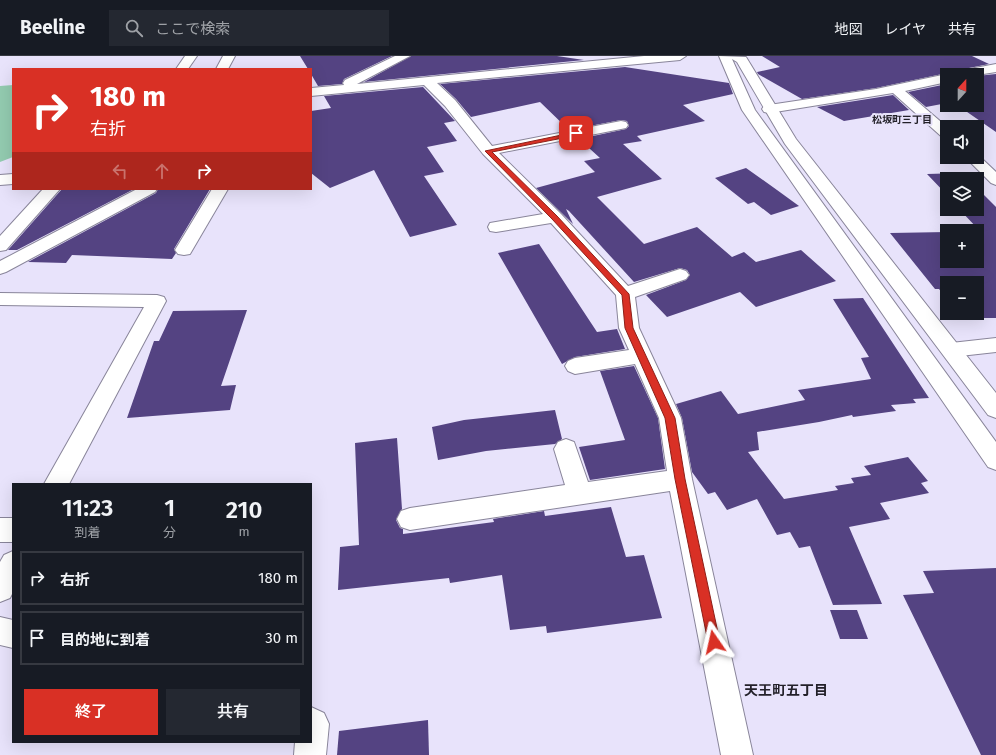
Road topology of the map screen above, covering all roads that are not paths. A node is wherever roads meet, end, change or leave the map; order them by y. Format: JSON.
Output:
{"nodes":[{"id":1,"x":190,"y":56,"type":"edge"},
{"id":2,"x":229,"y":56,"type":"edge"},
{"id":3,"x":404,"y":56,"type":"edge"},
{"id":4,"x":680,"y":56,"type":"edge"},
{"id":5,"x":725,"y":56,"type":"edge"},
{"id":6,"x":736,"y":56,"type":"edge"},
{"id":7,"x":183,"y":68,"type":"edge"},
{"id":8,"x":223,"y":68,"type":"edge"},
{"id":9,"x":996,"y":68,"type":"edge"},
{"id":10,"x":984,"y":70,"type":"edge"},
{"id":11,"x":940,"y":80,"type":"edge"},
{"id":12,"x":427,"y":81,"type":"junction"},
{"id":13,"x":896,"y":89,"type":"junction"},
{"id":14,"x":336,"y":90,"type":"junction"},
{"id":15,"x":312,"y":92,"type":"edge"},
{"id":16,"x":312,"y":102,"type":"edge"},
{"id":17,"x":769,"y":109,"type":"junction"},
{"id":18,"x":620,"y":125,"type":"dead end"},
{"id":19,"x":940,"y":128,"type":"edge"},
{"id":20,"x":488,"y":151,"type":"junction"},
{"id":21,"x":979,"y":164,"type":"edge"},
{"id":22,"x":12,"y":179,"type":"edge"},
{"id":23,"x":0,"y":180,"type":"edge"},
{"id":24,"x":996,"y":180,"type":"edge"},
{"id":25,"x":51,"y":190,"type":"edge"},
{"id":26,"x":147,"y":190,"type":"edge"},
{"id":27,"x":219,"y":190,"type":"edge"},
{"id":28,"x":555,"y":217,"type":"junction"},
{"id":29,"x":496,"y":227,"type":"dead end"},
{"id":30,"x":0,"y":246,"type":"edge"},
{"id":31,"x":184,"y":250,"type":"dead end"},
{"id":32,"x":0,"y":268,"type":"edge"},
{"id":33,"x":680,"y":275,"type":"dead end"},
{"id":34,"x":626,"y":294,"type":"junction"},
{"id":35,"x":0,"y":299,"type":"edge"},
{"id":36,"x":996,"y":346,"type":"edge"},
{"id":37,"x":951,"y":350,"type":"junction"},
{"id":38,"x":642,"y":356,"type":"junction"},
{"id":39,"x":575,"y":366,"type":"dead end"},
{"id":40,"x":996,"y":409,"type":"edge"},
{"id":41,"x":566,"y":449,"type":"dead end"},
{"id":42,"x":996,"y":460,"type":"edge"},
{"id":43,"x":680,"y":479,"type":"junction"},
{"id":44,"x":57,"y":483,"type":"edge"},
{"id":45,"x":580,"y":494,"type":"junction"},
{"id":46,"x":410,"y":519,"type":"dead end"},
{"id":47,"x":0,"y":530,"type":"edge"},
{"id":48,"x":12,"y":530,"type":"edge"},
{"id":49,"x":12,"y":566,"type":"edge"},
{"id":50,"x":0,"y":589,"type":"edge"},
{"id":51,"x":0,"y":631,"type":"edge"},
{"id":52,"x":12,"y":634,"type":"edge"},
{"id":53,"x":312,"y":724,"type":"edge"},
{"id":54,"x":312,"y":734,"type":"edge"},
{"id":55,"x":311,"y":743,"type":"edge"},
{"id":56,"x":310,"y":755,"type":"edge"},
{"id":57,"x":737,"y":755,"type":"edge"}],
"edges":[{"from":1,"to":7,"type":"street"},
{"from":2,"to":8,"type":"street"},
{"from":3,"to":14,"type":"street"},
{"from":4,"to":12,"type":"street"},
{"from":5,"to":42,"type":"street"},
{"from":6,"to":17,"type":"street"},
{"from":9,"to":10,"type":"street"},
{"from":11,"to":13,"type":"street"},
{"from":12,"to":14,"type":"street"},
{"from":12,"to":20,"type":"street"},
{"from":13,"to":17,"type":"street"},
{"from":13,"to":19,"type":"street"},
{"from":14,"to":15,"type":"street"},
{"from":14,"to":16,"type":"street"},
{"from":17,"to":37,"type":"street"},
{"from":18,"to":20,"type":"street"},
{"from":20,"to":28,"type":"street"},
{"from":21,"to":24,"type":"street"},
{"from":22,"to":23,"type":"street"},
{"from":25,"to":30,"type":"street"},
{"from":26,"to":32,"type":"street"},
{"from":27,"to":31,"type":"street"},
{"from":28,"to":29,"type":"street"},
{"from":28,"to":34,"type":"street"},
{"from":33,"to":34,"type":"street"},
{"from":34,"to":38,"type":"street"},
{"from":35,"to":44,"type":"street"},
{"from":36,"to":37,"type":"street"},
{"from":37,"to":40,"type":"street"},
{"from":38,"to":39,"type":"street"},
{"from":38,"to":43,"type":"street"},
{"from":41,"to":45,"type":"street"},
{"from":43,"to":45,"type":"street"},
{"from":43,"to":57,"type":"street"},
{"from":45,"to":46,"type":"street"},
{"from":47,"to":48,"type":"street"},
{"from":49,"to":50,"type":"street"},
{"from":51,"to":52,"type":"street"},
{"from":53,"to":54,"type":"street"},
{"from":55,"to":56,"type":"street"}]}
